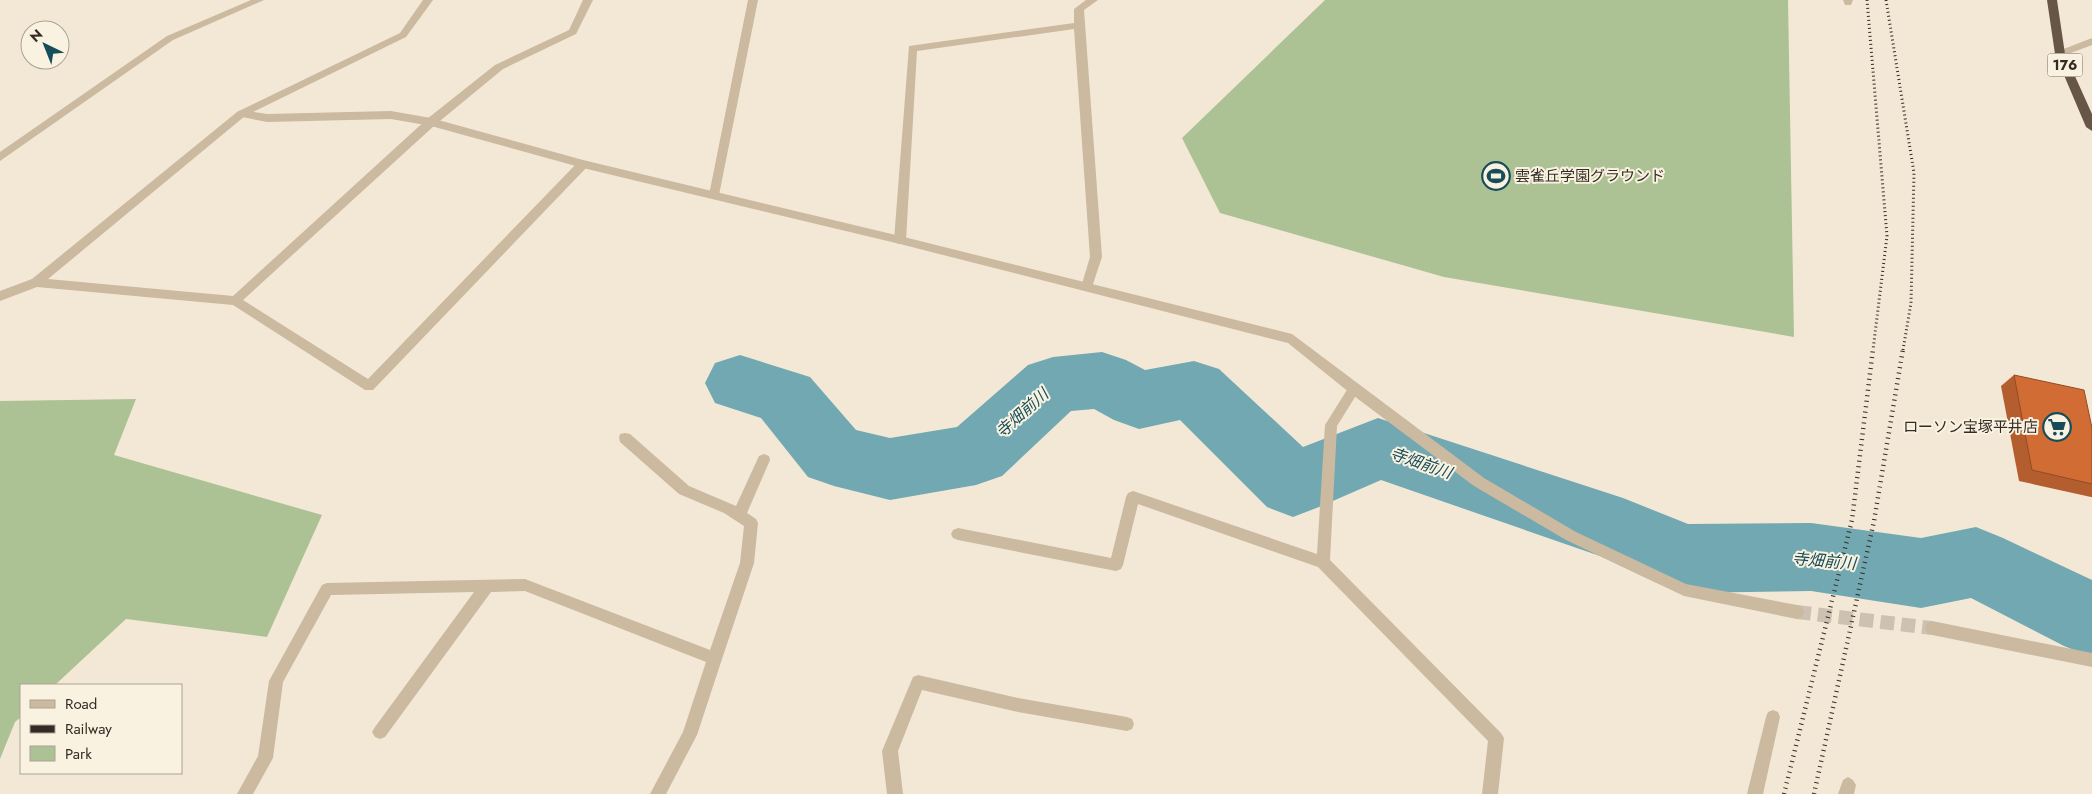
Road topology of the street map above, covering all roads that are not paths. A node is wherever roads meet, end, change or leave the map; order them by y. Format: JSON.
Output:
{"nodes":[{"id":1,"x":259,"y":0,"type":"edge"},
{"id":2,"x":428,"y":0,"type":"edge"},
{"id":3,"x":588,"y":0,"type":"edge"},
{"id":4,"x":753,"y":0,"type":"edge"},
{"id":5,"x":1093,"y":0,"type":"edge"},
{"id":6,"x":2052,"y":0,"type":"edge"},
{"id":7,"x":1079,"y":25,"type":"junction"},
{"id":8,"x":2092,"y":41,"type":"edge"},
{"id":9,"x":2060,"y":54,"type":"junction"},
{"id":10,"x":241,"y":114,"type":"junction"},
{"id":11,"x":431,"y":122,"type":"junction"},
{"id":12,"x":2092,"y":127,"type":"edge"},
{"id":13,"x":0,"y":157,"type":"edge"},
{"id":14,"x":583,"y":164,"type":"junction"},
{"id":15,"x":714,"y":195,"type":"junction"},
{"id":16,"x":900,"y":240,"type":"junction"},
{"id":17,"x":36,"y":282,"type":"junction"},
{"id":18,"x":1087,"y":287,"type":"junction"},
{"id":19,"x":0,"y":296,"type":"edge"},
{"id":20,"x":235,"y":300,"type":"junction"},
{"id":21,"x":1354,"y":389,"type":"junction"},
{"id":22,"x":625,"y":438,"type":"dead end"},
{"id":23,"x":764,"y":460,"type":"dead end"},
{"id":24,"x":739,"y":515,"type":"junction"},
{"id":25,"x":958,"y":534,"type":"dead end"},
{"id":26,"x":1323,"y":562,"type":"junction"},
{"id":27,"x":486,"y":586,"type":"junction"},
{"id":28,"x":1797,"y":612,"type":"tunnel mouth"},
{"id":29,"x":1932,"y":628,"type":"tunnel mouth"},
{"id":30,"x":715,"y":659,"type":"junction"},
{"id":31,"x":2092,"y":660,"type":"edge"},
{"id":32,"x":1773,"y":717,"type":"dead end"},
{"id":33,"x":1127,"y":724,"type":"dead end"},
{"id":34,"x":380,"y":732,"type":"dead end"},
{"id":35,"x":245,"y":794,"type":"edge"},
{"id":36,"x":658,"y":794,"type":"edge"},
{"id":37,"x":895,"y":794,"type":"edge"},
{"id":38,"x":1490,"y":794,"type":"edge"},
{"id":39,"x":1755,"y":794,"type":"edge"}],
"edges":[{"from":1,"to":13,"type":"street"},
{"from":2,"to":10,"type":"street"},
{"from":3,"to":11,"type":"street"},
{"from":4,"to":15,"type":"street"},
{"from":5,"to":7,"type":"street"},
{"from":6,"to":9,"type":"highway","number":"176"},
{"from":7,"to":16,"type":"street"},
{"from":7,"to":18,"type":"street"},
{"from":8,"to":9,"type":"street"},
{"from":9,"to":12,"type":"highway","number":"176"},
{"from":10,"to":11,"type":"street"},
{"from":10,"to":17,"type":"street"},
{"from":11,"to":14,"type":"street"},
{"from":11,"to":20,"type":"street"},
{"from":14,"to":15,"type":"street"},
{"from":14,"to":20,"type":"street"},
{"from":15,"to":16,"type":"street"},
{"from":16,"to":18,"type":"street"},
{"from":17,"to":19,"type":"street"},
{"from":17,"to":20,"type":"street"},
{"from":18,"to":21,"type":"street"},
{"from":21,"to":26,"type":"street"},
{"from":21,"to":28,"type":"street"},
{"from":22,"to":24,"type":"street"},
{"from":23,"to":24,"type":"street"},
{"from":24,"to":30,"type":"street"},
{"from":25,"to":26,"type":"street"},
{"from":26,"to":38,"type":"street"},
{"from":27,"to":30,"type":"street"},
{"from":27,"to":34,"type":"street"},
{"from":27,"to":35,"type":"street"},
{"from":29,"to":31,"type":"street"},
{"from":30,"to":36,"type":"street"},
{"from":32,"to":39,"type":"street"},
{"from":33,"to":37,"type":"street"}]}
